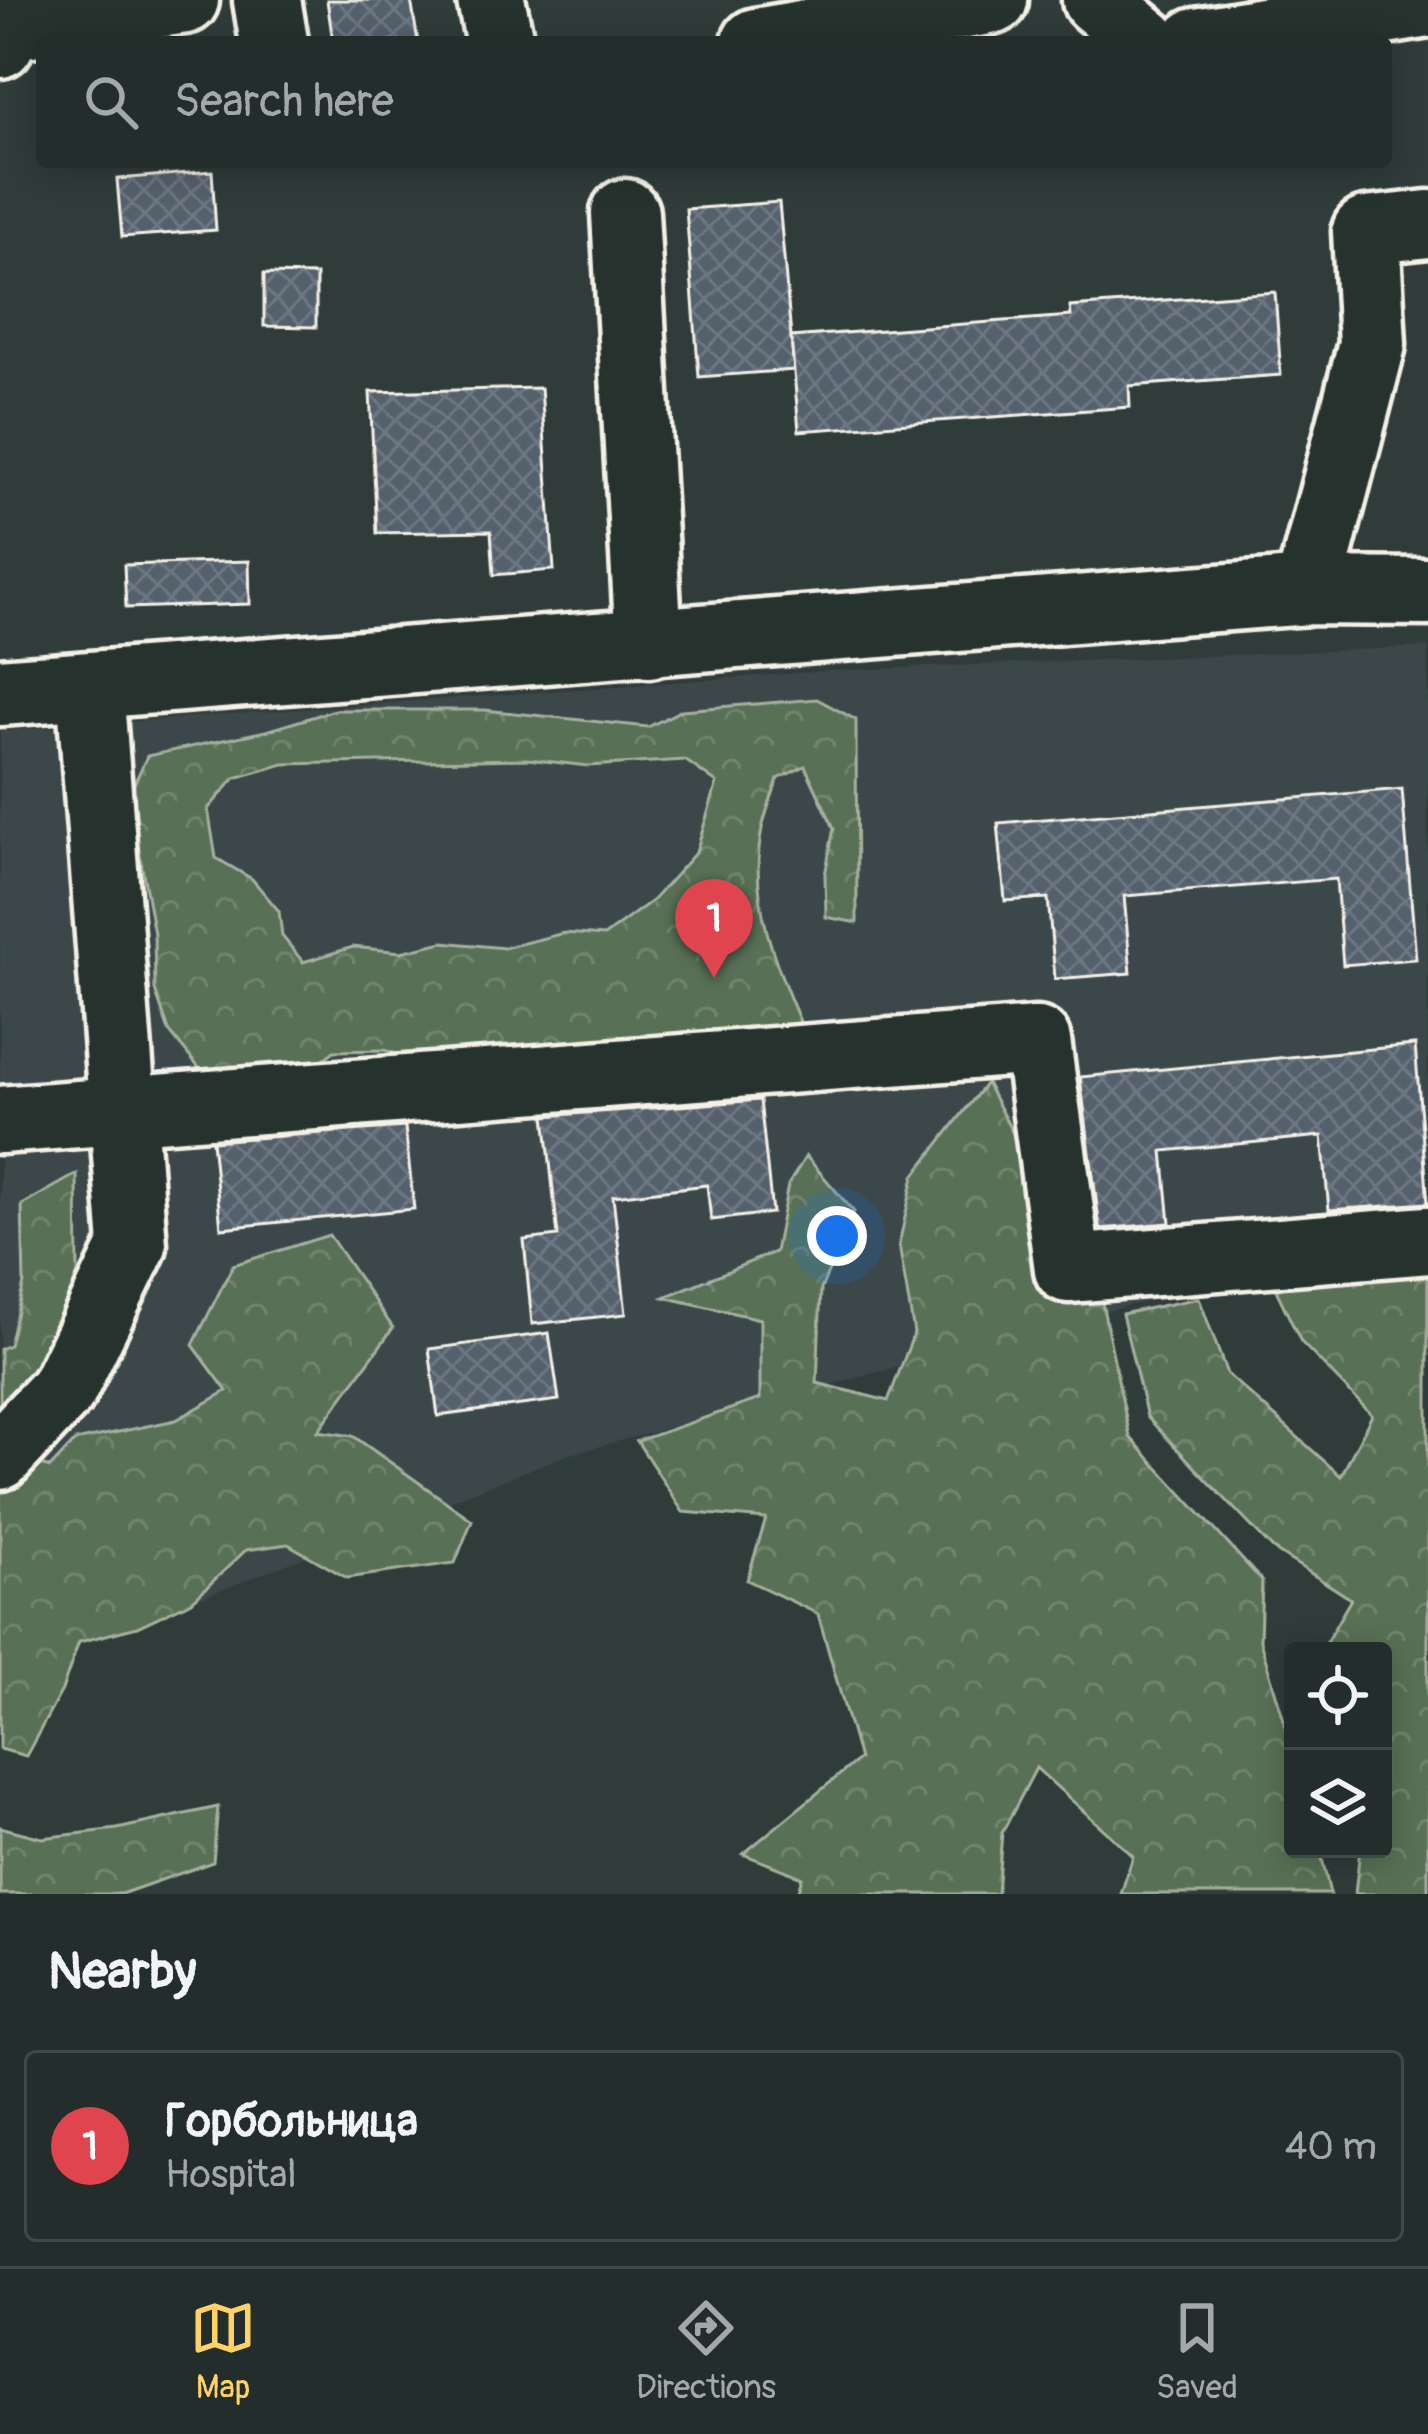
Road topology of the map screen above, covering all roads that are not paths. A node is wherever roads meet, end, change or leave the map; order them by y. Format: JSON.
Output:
{"nodes":[{"id":1,"x":185,"y":0,"type":"edge"},
{"id":2,"x":267,"y":0,"type":"edge"},
{"id":3,"x":491,"y":0,"type":"edge"},
{"id":4,"x":994,"y":0,"type":"edge"},
{"id":5,"x":1096,"y":0,"type":"edge"},
{"id":6,"x":1428,"y":4,"type":"edge"},
{"id":7,"x":273,"y":36,"type":"edge"},
{"id":8,"x":499,"y":36,"type":"edge"},
{"id":9,"x":790,"y":36,"type":"edge"},
{"id":10,"x":1139,"y":36,"type":"edge"},
{"id":11,"x":1233,"y":36,"type":"edge"},
{"id":12,"x":0,"y":44,"type":"edge"},
{"id":13,"x":625,"y":212,"type":"dead end"},
{"id":14,"x":1428,"y":224,"type":"edge"},
{"id":15,"x":1307,"y":591,"type":"junction"},
{"id":16,"x":1428,"y":592,"type":"edge"},
{"id":17,"x":649,"y":644,"type":"junction"},
{"id":18,"x":90,"y":688,"type":"junction"},
{"id":19,"x":0,"y":692,"type":"edge"},
{"id":20,"x":124,"y":1111,"type":"junction"},
{"id":21,"x":0,"y":1120,"type":"edge"},
{"id":22,"x":1428,"y":1240,"type":"edge"},
{"id":23,"x":0,"y":1456,"type":"edge"}],
"edges":[{"from":1,"to":12,"type":"street"},
{"from":2,"to":7,"type":"street"},
{"from":3,"to":8,"type":"street"},
{"from":4,"to":9,"type":"street"},
{"from":5,"to":10,"type":"street"},
{"from":6,"to":11,"type":"street"},
{"from":13,"to":17,"type":"street"},
{"from":14,"to":15,"type":"street"},
{"from":15,"to":16,"type":"street"},
{"from":15,"to":17,"type":"street"},
{"from":17,"to":18,"type":"street"},
{"from":18,"to":19,"type":"street"},
{"from":18,"to":20,"type":"street"},
{"from":20,"to":21,"type":"street"},
{"from":20,"to":22,"type":"street"},
{"from":20,"to":23,"type":"street"}]}
